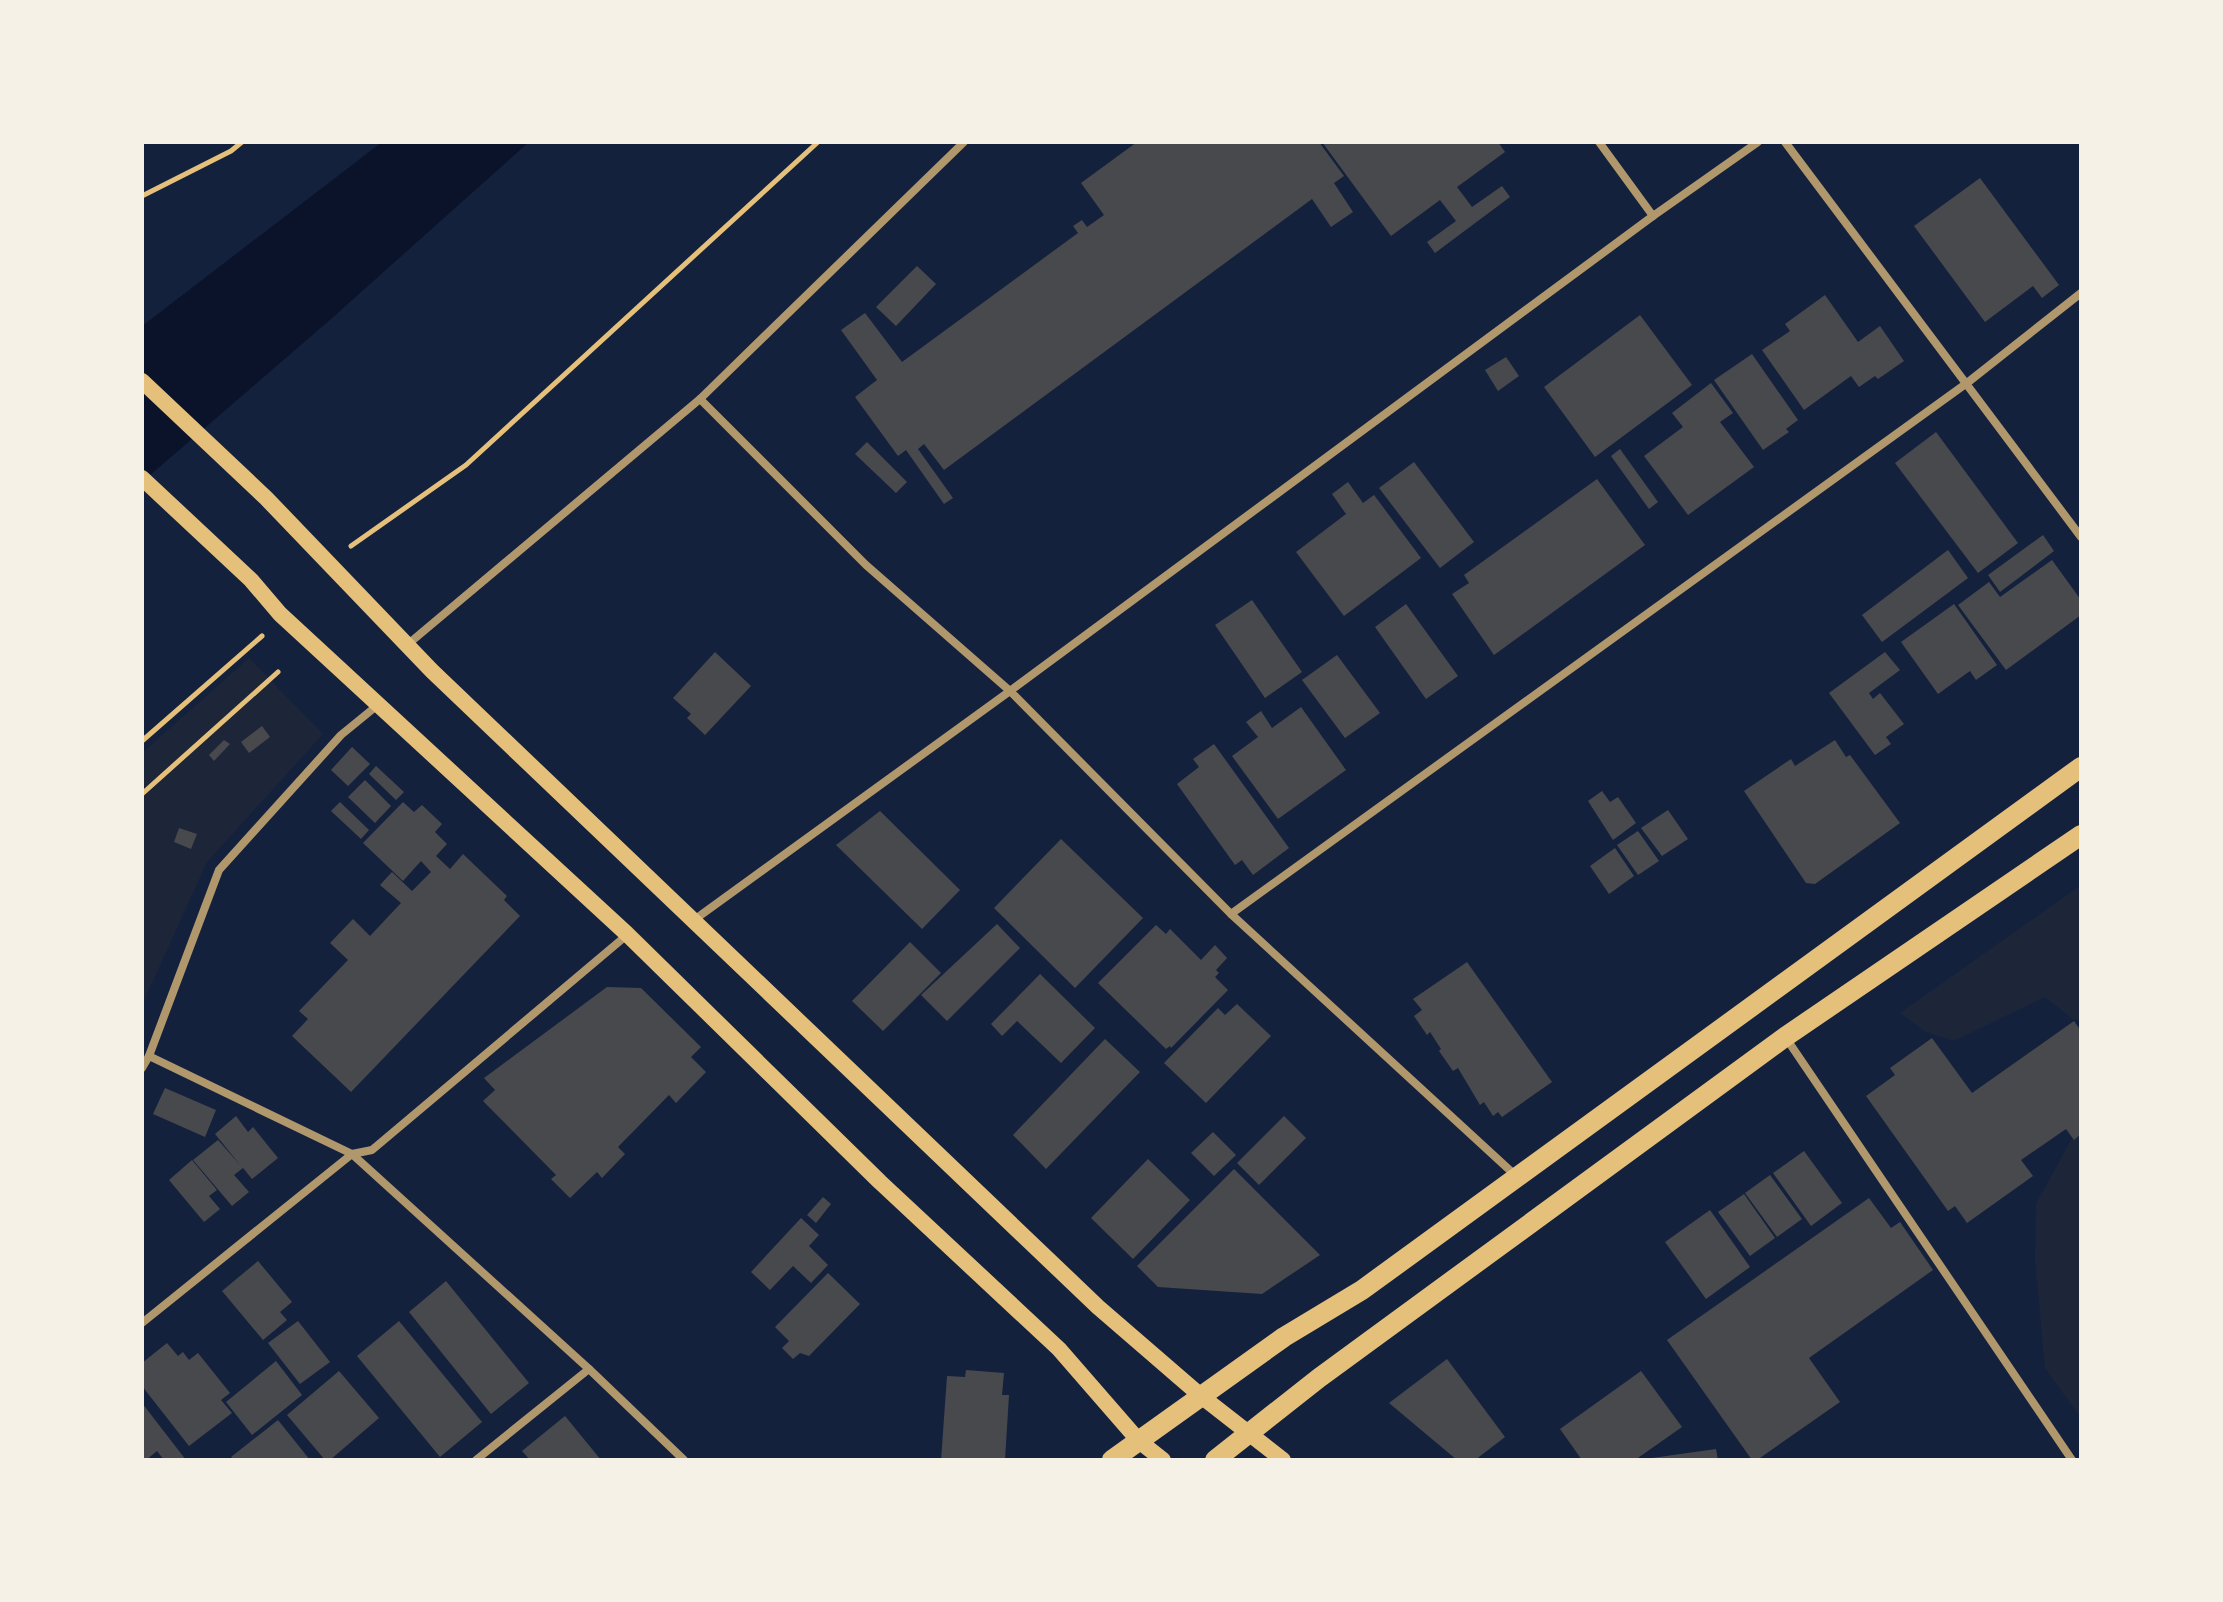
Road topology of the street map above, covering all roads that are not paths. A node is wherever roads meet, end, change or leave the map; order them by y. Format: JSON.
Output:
{"nodes":[{"id":1,"x":964,"y":142,"type":"edge"},
{"id":2,"x":1599,"y":142,"type":"edge"},
{"id":3,"x":1758,"y":142,"type":"edge"},
{"id":4,"x":1785,"y":142,"type":"edge"},
{"id":5,"x":1653,"y":216,"type":"junction"},
{"id":6,"x":2081,"y":293,"type":"edge"},
{"id":7,"x":142,"y":381,"type":"edge"},
{"id":8,"x":1967,"y":383,"type":"junction"},
{"id":9,"x":700,"y":399,"type":"junction"},
{"id":10,"x":142,"y":478,"type":"edge"},
{"id":11,"x":2081,"y":537,"type":"edge"},
{"id":12,"x":407,"y":645,"type":"junction"},
{"id":13,"x":1010,"y":691,"type":"junction"},
{"id":14,"x":380,"y":704,"type":"junction"},
{"id":15,"x":2081,"y":767,"type":"edge"},
{"id":16,"x":2081,"y":835,"type":"edge"},
{"id":17,"x":1231,"y":914,"type":"junction"},
{"id":18,"x":694,"y":920,"type":"junction"},
{"id":19,"x":627,"y":934,"type":"junction"},
{"id":20,"x":1785,"y":1037,"type":"junction"},
{"id":21,"x":149,"y":1056,"type":"junction"},
{"id":22,"x":142,"y":1068,"type":"edge"},
{"id":23,"x":352,"y":1154,"type":"junction"},
{"id":24,"x":1516,"y":1176,"type":"junction"},
{"id":25,"x":142,"y":1323,"type":"edge"},
{"id":26,"x":589,"y":1369,"type":"junction"},
{"id":27,"x":1201,"y":1396,"type":"junction"},
{"id":28,"x":1250,"y":1433,"type":"junction"},
{"id":29,"x":1139,"y":1441,"type":"junction"},
{"id":30,"x":476,"y":1460,"type":"edge"},
{"id":31,"x":684,"y":1460,"type":"edge"},
{"id":32,"x":1112,"y":1460,"type":"edge"},
{"id":33,"x":1163,"y":1460,"type":"edge"},
{"id":34,"x":1215,"y":1460,"type":"edge"},
{"id":35,"x":1283,"y":1460,"type":"edge"},
{"id":36,"x":2072,"y":1460,"type":"edge"}],
"edges":[{"from":1,"to":9,"type":"street"},
{"from":2,"to":5,"type":"street"},
{"from":3,"to":5,"type":"street"},
{"from":4,"to":8,"type":"street"},
{"from":5,"to":13,"type":"street"},
{"from":6,"to":8,"type":"street"},
{"from":7,"to":12,"type":"main road"},
{"from":8,"to":11,"type":"street"},
{"from":8,"to":17,"type":"street"},
{"from":9,"to":12,"type":"street"},
{"from":9,"to":13,"type":"street"},
{"from":10,"to":14,"type":"main road"},
{"from":12,"to":18,"type":"main road"},
{"from":13,"to":17,"type":"street"},
{"from":13,"to":18,"type":"street"},
{"from":14,"to":19,"type":"main road"},
{"from":14,"to":21,"type":"street"},
{"from":15,"to":24,"type":"main road"},
{"from":16,"to":20,"type":"main road"},
{"from":17,"to":24,"type":"street"},
{"from":18,"to":27,"type":"main road"},
{"from":19,"to":23,"type":"street"},
{"from":19,"to":29,"type":"main road"},
{"from":20,"to":28,"type":"main road"},
{"from":20,"to":36,"type":"street"},
{"from":21,"to":22,"type":"street"},
{"from":21,"to":23,"type":"street"},
{"from":23,"to":25,"type":"street"},
{"from":23,"to":26,"type":"street"},
{"from":24,"to":27,"type":"main road"},
{"from":26,"to":30,"type":"street"},
{"from":26,"to":31,"type":"street"},
{"from":27,"to":28,"type":"main road"},
{"from":27,"to":29,"type":"main road"},
{"from":28,"to":34,"type":"main road"},
{"from":28,"to":35,"type":"main road"},
{"from":29,"to":32,"type":"main road"},
{"from":29,"to":33,"type":"main road"}]}
